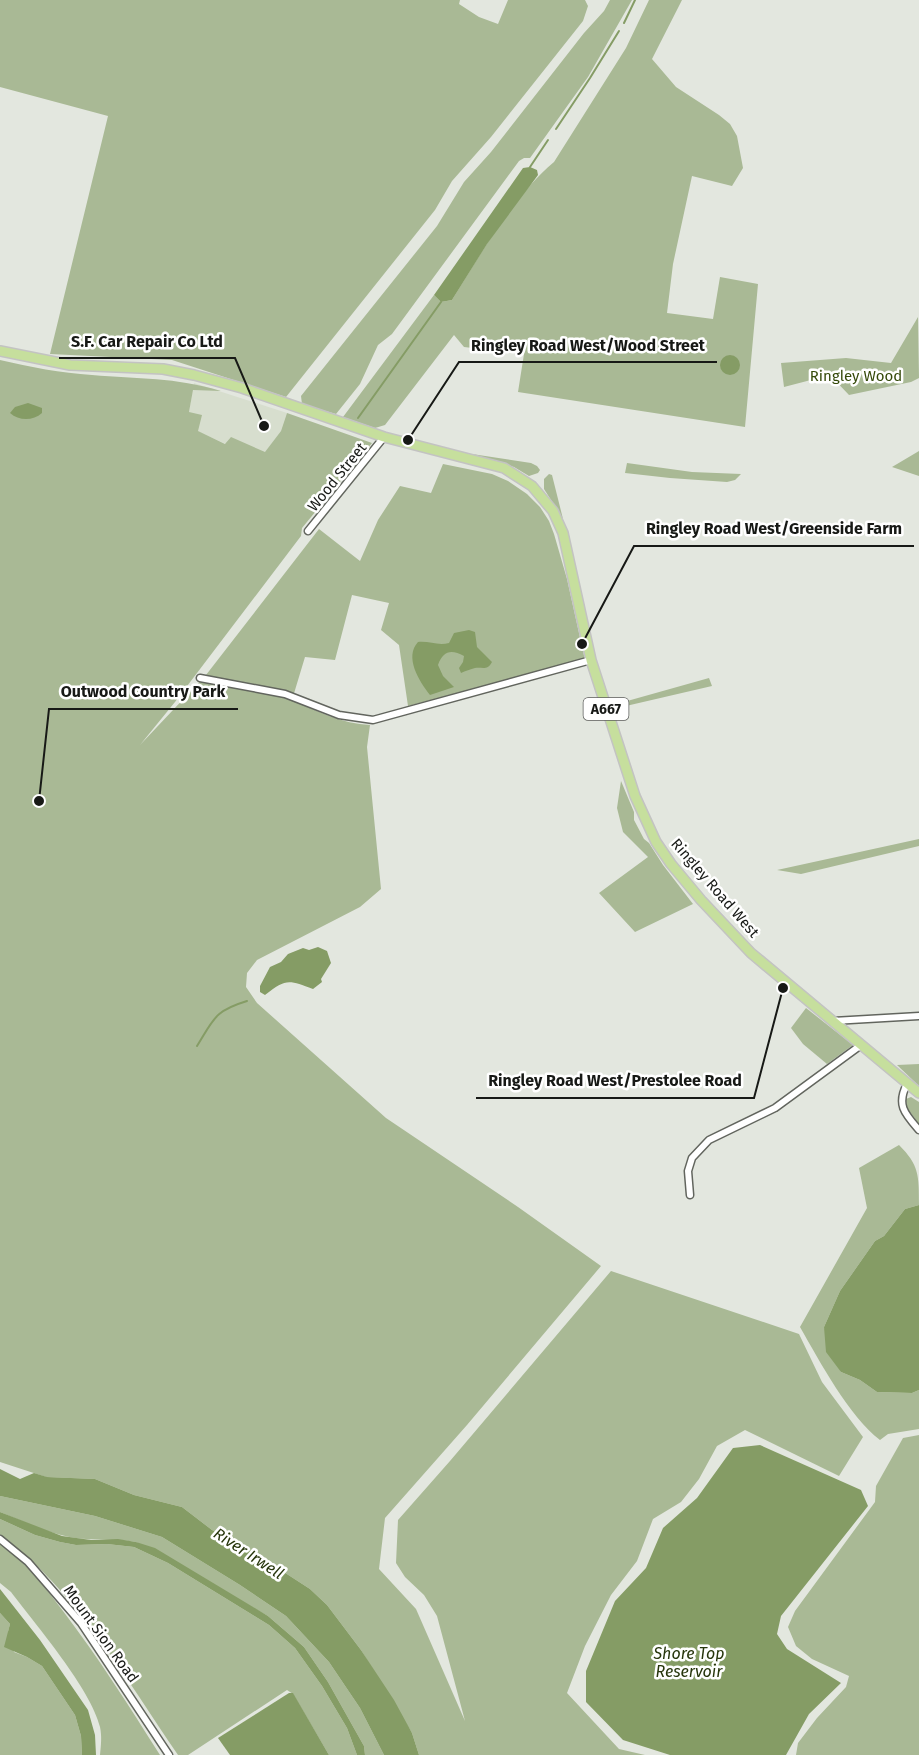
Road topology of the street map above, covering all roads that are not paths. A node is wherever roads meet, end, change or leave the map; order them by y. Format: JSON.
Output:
{"nodes":[{"id":1,"x":0,"y":351,"type":"edge"},
{"id":2,"x":384,"y":437,"type":"junction"},
{"id":3,"x":308,"y":531,"type":"dead end"},
{"id":4,"x":591,"y":660,"type":"junction"},
{"id":5,"x":200,"y":678,"type":"dead end"},
{"id":6,"x":919,"y":1016,"type":"edge"},
{"id":7,"x":833,"y":1021,"type":"junction"},
{"id":8,"x":861,"y":1045,"type":"junction"},
{"id":9,"x":907,"y":1084,"type":"junction"},
{"id":10,"x":919,"y":1093,"type":"edge"},
{"id":11,"x":919,"y":1130,"type":"edge"},
{"id":12,"x":690,"y":1195,"type":"dead end"},
{"id":13,"x":0,"y":1539,"type":"edge"},
{"id":14,"x":169,"y":1755,"type":"edge"}],
"edges":[{"from":1,"to":2,"type":"main road","name":"Ringley Road West","number":"A667"},
{"from":2,"to":3,"type":"street","name":"Wood Street"},
{"from":2,"to":4,"type":"main road","name":"Ringley Road West","number":"A667"},
{"from":4,"to":5,"type":"street"},
{"from":4,"to":7,"type":"main road","name":"Ringley Road West","number":"A667"},
{"from":6,"to":7,"type":"street"},
{"from":7,"to":8,"type":"main road","number":"A667"},
{"from":8,"to":9,"type":"main road","number":"A667"},
{"from":8,"to":12,"type":"street"},
{"from":9,"to":10,"type":"main road","number":"A667"},
{"from":9,"to":11,"type":"street"},
{"from":13,"to":14,"type":"street","name":"Mount Sion Road"}]}
